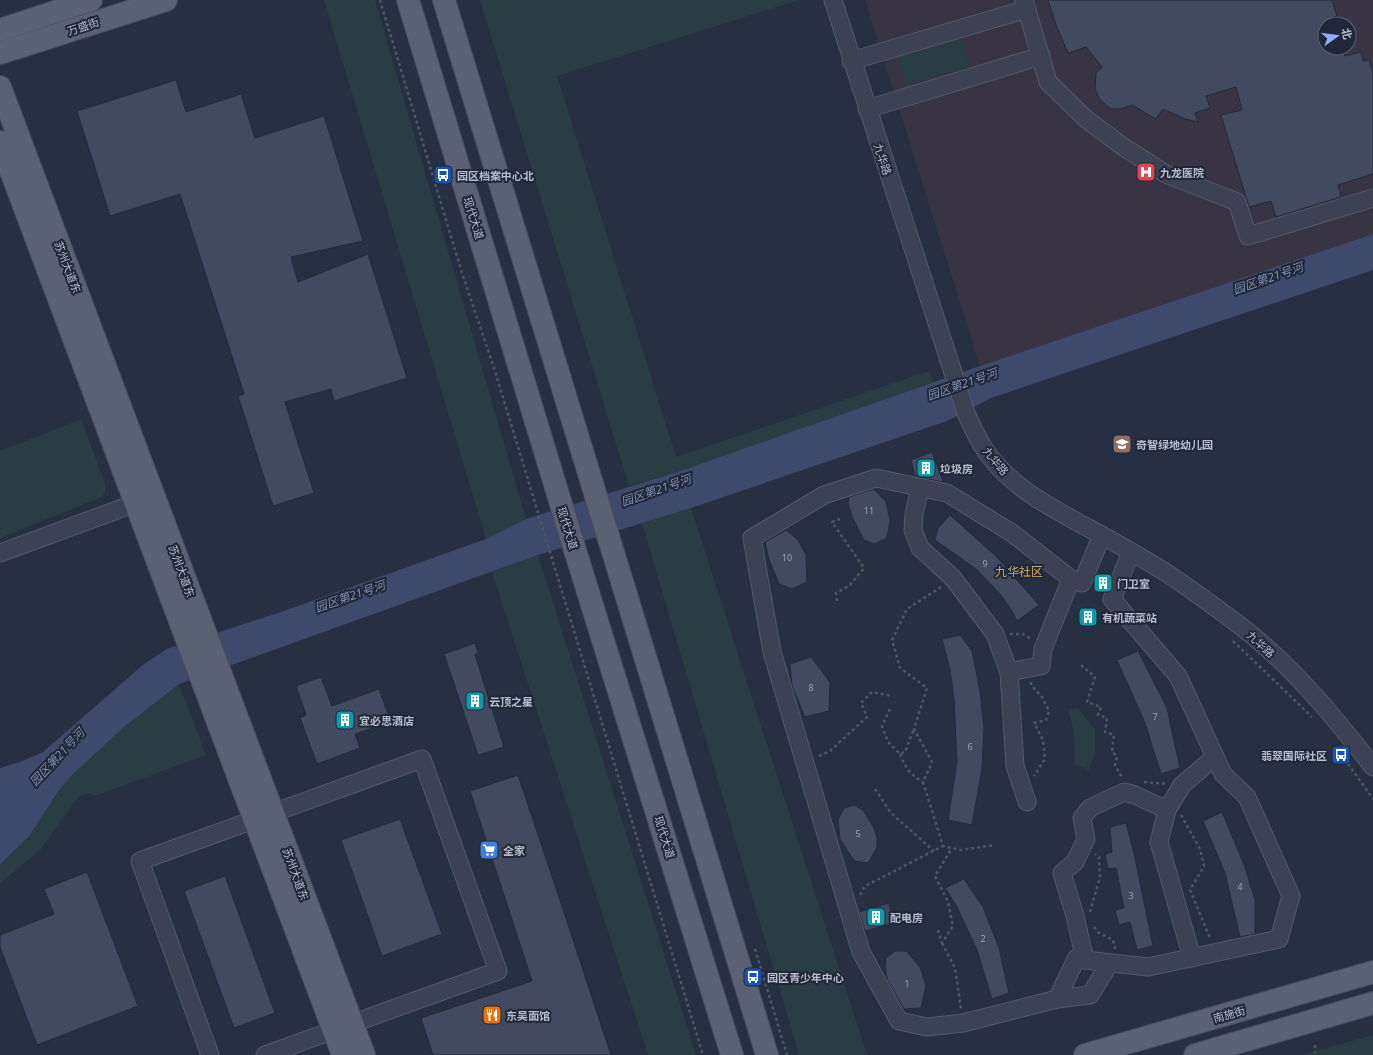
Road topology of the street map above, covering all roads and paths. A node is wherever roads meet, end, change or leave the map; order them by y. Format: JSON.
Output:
{"nodes":[{"id":1,"x":91,"y":0,"type":"edge"},
{"id":2,"x":166,"y":0,"type":"edge"},
{"id":3,"x":380,"y":0,"type":"edge"},
{"id":4,"x":408,"y":0,"type":"edge"},
{"id":5,"x":444,"y":0,"type":"edge"},
{"id":6,"x":833,"y":0,"type":"edge"},
{"id":7,"x":1026,"y":5,"type":"edge"},
{"id":8,"x":0,"y":30,"type":"edge"},
{"id":9,"x":0,"y":53,"type":"edge"},
{"id":10,"x":1041,"y":56,"type":"junction"},
{"id":11,"x":851,"y":61,"type":"junction"},
{"id":12,"x":0,"y":87,"type":"edge"},
{"id":13,"x":867,"y":109,"type":"junction"},
{"id":14,"x":0,"y":142,"type":"edge"},
{"id":15,"x":1373,"y":198,"type":"edge"},
{"id":16,"x":920,"y":488,"type":"junction"},
{"id":17,"x":145,"y":499,"type":"junction"},
{"id":18,"x":840,"y":519,"type":"dead end"},
{"id":19,"x":1102,"y":535,"type":"junction"},
{"id":20,"x":0,"y":552,"type":"edge"},
{"id":21,"x":1131,"y":552,"type":"junction"},
{"id":22,"x":953,"y":578,"type":"junction"},
{"id":23,"x":1071,"y":579,"type":"junction"},
{"id":24,"x":837,"y":601,"type":"dead end"},
{"id":25,"x":995,"y":634,"type":"junction"},
{"id":26,"x":1231,"y":640,"type":"dead end"},
{"id":27,"x":1043,"y":649,"type":"junction"},
{"id":28,"x":1081,"y":665,"type":"dead end"},
{"id":29,"x":1030,"y":669,"type":"junction"},
{"id":30,"x":1009,"y":672,"type":"junction"},
{"id":31,"x":892,"y":696,"type":"dead end"},
{"id":32,"x":890,"y":708,"type":"dead end"},
{"id":33,"x":1313,"y":719,"type":"dead end"},
{"id":34,"x":914,"y":729,"type":"junction"},
{"id":35,"x":1338,"y":749,"type":"dead end"},
{"id":36,"x":900,"y":754,"type":"junction"},
{"id":37,"x":1215,"y":757,"type":"junction"},
{"id":38,"x":805,"y":763,"type":"junction"},
{"id":39,"x":1373,"y":767,"type":"edge"},
{"id":40,"x":1130,"y":780,"type":"dead end"},
{"id":41,"x":1136,"y":781,"type":"dead end"},
{"id":42,"x":923,"y":782,"type":"junction"},
{"id":43,"x":1035,"y":783,"type":"dead end"},
{"id":44,"x":1182,"y":785,"type":"junction"},
{"id":45,"x":875,"y":789,"type":"dead end"},
{"id":46,"x":1373,"y":799,"type":"edge"},
{"id":47,"x":1027,"y":802,"type":"dead end"},
{"id":48,"x":1170,"y":805,"type":"junction"},
{"id":49,"x":264,"y":815,"type":"junction"},
{"id":50,"x":995,"y":845,"type":"dead end"},
{"id":51,"x":943,"y":846,"type":"junction"},
{"id":52,"x":1083,"y":846,"type":"junction"},
{"id":53,"x":952,"y":848,"type":"junction"},
{"id":54,"x":934,"y":851,"type":"junction"},
{"id":55,"x":1054,"y":873,"type":"dead end"},
{"id":56,"x":846,"y":901,"type":"junction"},
{"id":57,"x":1090,"y":918,"type":"dead end"},
{"id":58,"x":1090,"y":924,"type":"dead end"},
{"id":59,"x":938,"y":930,"type":"dead end"},
{"id":60,"x":942,"y":943,"type":"junction"},
{"id":61,"x":1222,"y":951,"type":"junction"},
{"id":62,"x":1192,"y":958,"type":"junction"},
{"id":63,"x":1081,"y":960,"type":"junction"},
{"id":64,"x":1115,"y":963,"type":"junction"},
{"id":65,"x":1373,"y":972,"type":"edge"},
{"id":66,"x":1057,"y":999,"type":"junction"},
{"id":67,"x":1373,"y":1003,"type":"edge"},
{"id":68,"x":963,"y":1023,"type":"junction"},
{"id":69,"x":343,"y":1027,"type":"junction"},
{"id":70,"x":1315,"y":1045,"type":"dead end"},
{"id":71,"x":1315,"y":1054,"type":"dead end"},
{"id":72,"x":210,"y":1055,"type":"edge"},
{"id":73,"x":265,"y":1055,"type":"edge"},
{"id":74,"x":343,"y":1055,"type":"edge"},
{"id":75,"x":364,"y":1055,"type":"edge"},
{"id":76,"x":703,"y":1055,"type":"edge"},
{"id":77,"x":732,"y":1055,"type":"edge"},
{"id":78,"x":767,"y":1055,"type":"edge"},
{"id":79,"x":1085,"y":1055,"type":"edge"},
{"id":80,"x":1195,"y":1055,"type":"edge"}],
"edges":[{"from":1,"to":8,"type":"main road","name":"万盛街"},
{"from":2,"to":9,"type":"main road","name":"万盛街"},
{"from":3,"to":76,"type":"path"},
{"from":4,"to":77,"type":"main road","name":"现代大道"},
{"from":5,"to":78,"type":"main road"},
{"from":6,"to":11,"type":"street","name":"九华路"},
{"from":7,"to":10,"type":"street"},
{"from":7,"to":11,"type":"street"},
{"from":10,"to":13,"type":"street"},
{"from":10,"to":15,"type":"street"},
{"from":11,"to":13,"type":"street","name":"九华路"},
{"from":12,"to":17,"type":"main road","name":"苏州大道东"},
{"from":13,"to":19,"type":"street","name":"九华路"},
{"from":14,"to":17,"type":"main road","name":"苏州大道东"},
{"from":16,"to":22,"type":"street"},
{"from":16,"to":23,"type":"street"},
{"from":16,"to":38,"type":"street"},
{"from":17,"to":20,"type":"street"},
{"from":17,"to":49,"type":"main road","name":"苏州大道东"},
{"from":18,"to":24,"type":"path"},
{"from":19,"to":21,"type":"street","name":"九华路"},
{"from":19,"to":23,"type":"street"},
{"from":21,"to":37,"type":"street"},
{"from":21,"to":39,"type":"street","name":"九华路"},
{"from":22,"to":25,"type":"street"},
{"from":22,"to":34,"type":"path"},
{"from":23,"to":27,"type":"street"},
{"from":25,"to":27,"type":"path"},
{"from":25,"to":30,"type":"street"},
{"from":26,"to":33,"type":"path"},
{"from":27,"to":29,"type":"street"},
{"from":28,"to":40,"type":"path"},
{"from":29,"to":30,"type":"street"},
{"from":29,"to":43,"type":"path"},
{"from":30,"to":47,"type":"street"},
{"from":31,"to":38,"type":"path"},
{"from":32,"to":36,"type":"path"},
{"from":34,"to":36,"type":"path"},
{"from":34,"to":42,"type":"path"},
{"from":35,"to":46,"type":"path"},
{"from":36,"to":42,"type":"path"},
{"from":37,"to":44,"type":"street"},
{"from":37,"to":61,"type":"street"},
{"from":38,"to":56,"type":"street"},
{"from":41,"to":44,"type":"path"},
{"from":42,"to":51,"type":"path"},
{"from":44,"to":48,"type":"street"},
{"from":45,"to":54,"type":"path"},
{"from":48,"to":52,"type":"street"},
{"from":48,"to":61,"type":"path"},
{"from":48,"to":62,"type":"street"},
{"from":49,"to":69,"type":"main road","name":"苏州大道东"},
{"from":49,"to":69,"type":"street"},
{"from":49,"to":72,"type":"street"},
{"from":50,"to":53,"type":"path"},
{"from":51,"to":53,"type":"path"},
{"from":51,"to":54,"type":"path"},
{"from":52,"to":57,"type":"path"},
{"from":52,"to":63,"type":"street"},
{"from":53,"to":60,"type":"path"},
{"from":54,"to":56,"type":"path"},
{"from":55,"to":63,"type":"street"},
{"from":56,"to":68,"type":"street"},
{"from":58,"to":64,"type":"path"},
{"from":59,"to":60,"type":"path"},
{"from":60,"to":68,"type":"path"},
{"from":61,"to":62,"type":"street"},
{"from":62,"to":64,"type":"street"},
{"from":63,"to":64,"type":"street"},
{"from":63,"to":66,"type":"street"},
{"from":64,"to":66,"type":"street"},
{"from":65,"to":79,"type":"main road","name":"南施街"},
{"from":66,"to":68,"type":"street"},
{"from":67,"to":80,"type":"main road"},
{"from":69,"to":73,"type":"street"},
{"from":69,"to":74,"type":"main road","name":"苏州大道东"},
{"from":69,"to":75,"type":"main road","name":"苏州大道东"},
{"from":70,"to":71,"type":"path"}]}
